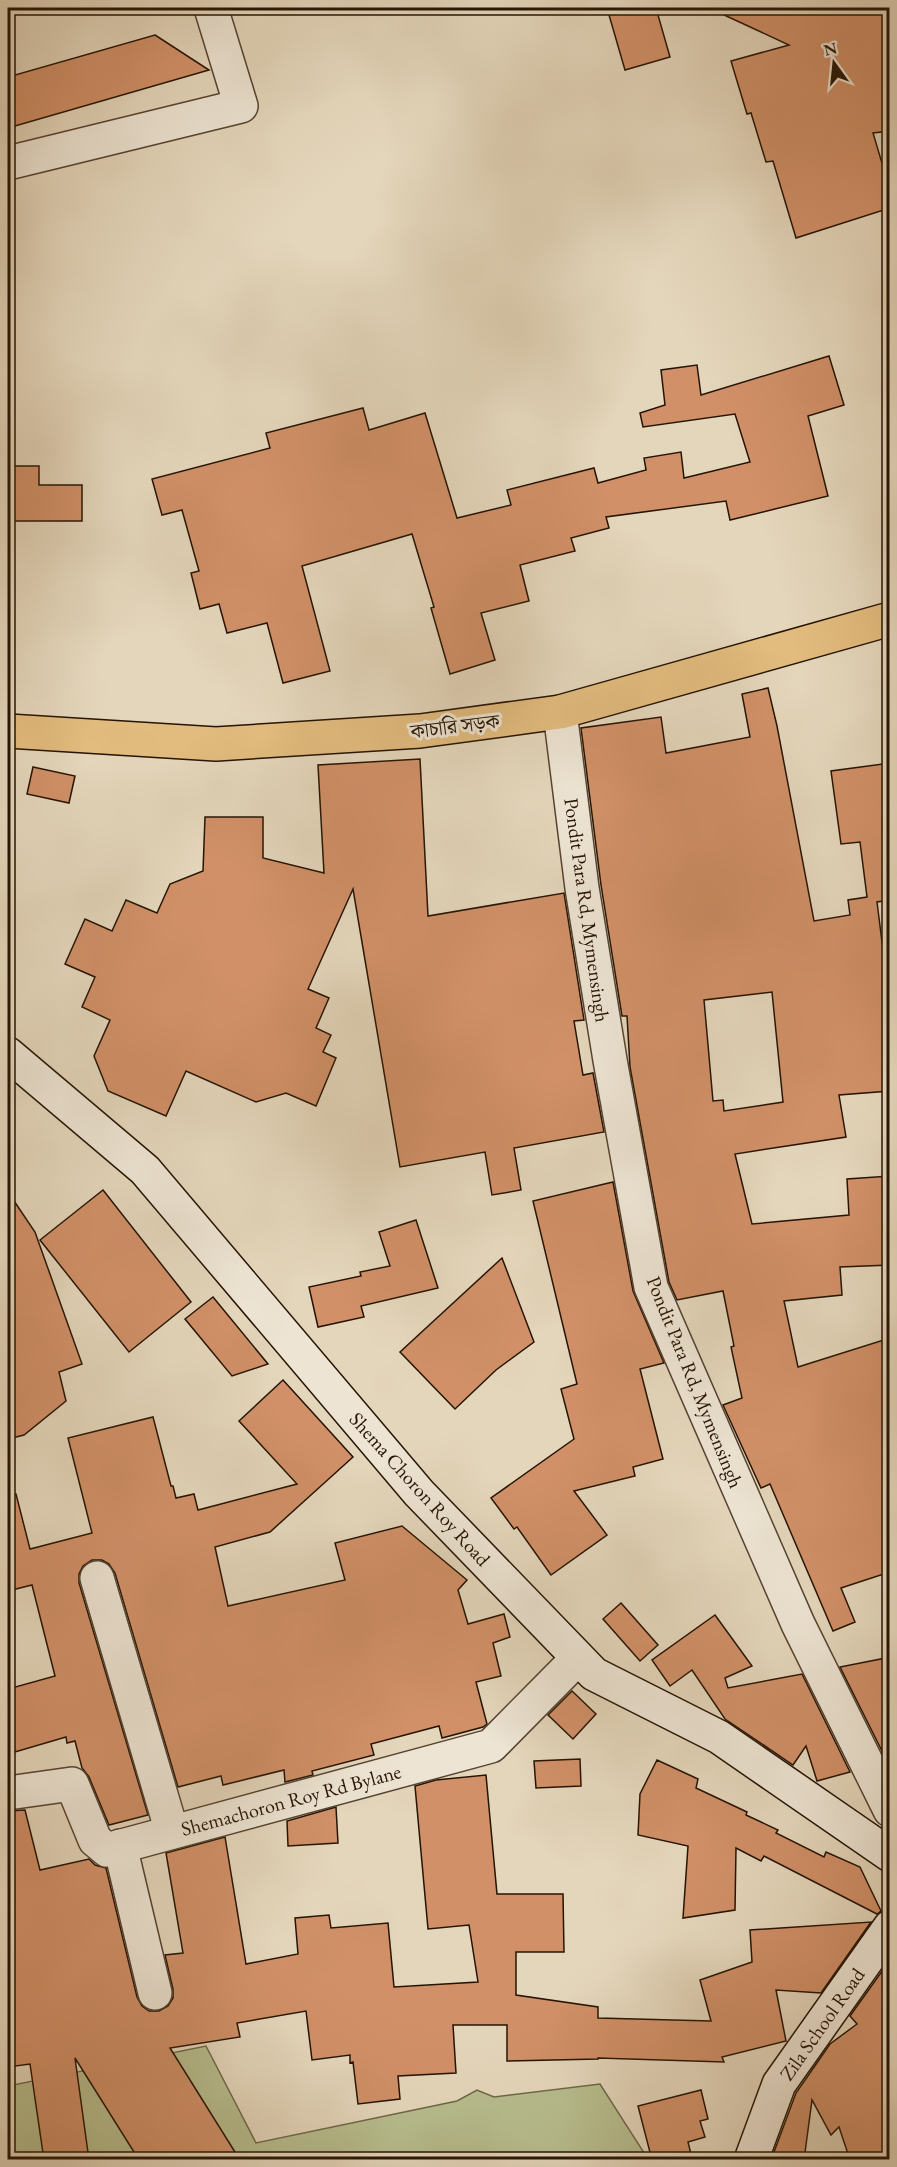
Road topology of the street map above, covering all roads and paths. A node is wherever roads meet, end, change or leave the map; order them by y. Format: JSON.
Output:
{"nodes":[{"id":1,"x":211,"y":8,"type":"edge"},
{"id":2,"x":8,"y":163,"type":"edge"},
{"id":3,"x":890,"y":619,"type":"edge"},
{"id":4,"x":560,"y":712,"type":"junction"},
{"id":5,"x":8,"y":731,"type":"edge"},
{"id":6,"x":8,"y":1054,"type":"edge"},
{"id":7,"x":97,"y":1578,"type":"dead end"},
{"id":8,"x":578,"y":1658,"type":"junction"},
{"id":9,"x":8,"y":1793,"type":"edge"},
{"id":10,"x":890,"y":1809,"type":"edge"},
{"id":11,"x":172,"y":1832,"type":"junction"},
{"id":12,"x":120,"y":1846,"type":"junction"},
{"id":13,"x":890,"y":1855,"type":"edge"},
{"id":14,"x":890,"y":1927,"type":"edge"},
{"id":15,"x":155,"y":1993,"type":"dead end"},
{"id":16,"x":751,"y":2160,"type":"edge"}],
"edges":[{"from":1,"to":2,"type":"street"},
{"from":3,"to":4,"type":"main road","name":"কাচারি সড়ক"},
{"from":4,"to":5,"type":"main road","name":"কাচারি সড়ক"},
{"from":4,"to":10,"type":"street","name":"Pondit Para Rd, Mymensingh"},
{"from":6,"to":8,"type":"street","name":"Shema Choron Roy Road"},
{"from":7,"to":11,"type":"street"},
{"from":8,"to":11,"type":"street","name":"Shemachoron Roy Rd Bylane"},
{"from":8,"to":13,"type":"street","name":"Shema Choron Roy Road"},
{"from":9,"to":12,"type":"street","name":"Shemachoron Roy Rd Bylane"},
{"from":11,"to":12,"type":"street","name":"Shemachoron Roy Rd Bylane"},
{"from":12,"to":15,"type":"street"},
{"from":14,"to":16,"type":"street","name":"Zila School Road"}]}
